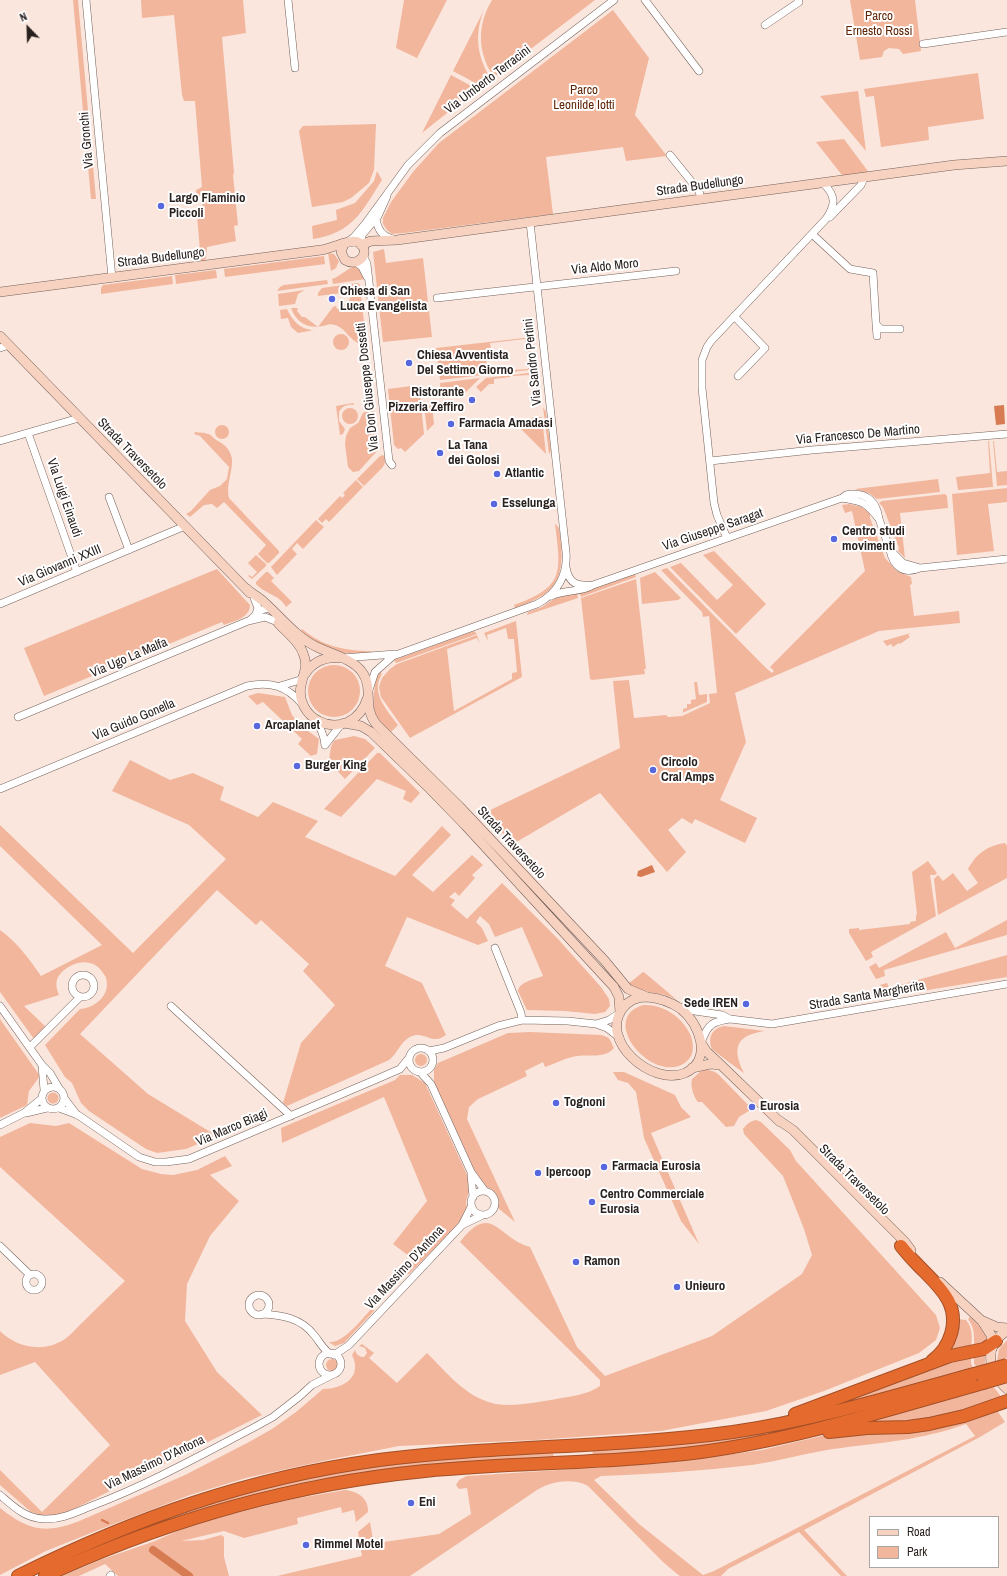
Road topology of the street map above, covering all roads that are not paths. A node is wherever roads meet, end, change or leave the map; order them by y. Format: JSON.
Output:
{"nodes":[{"id":1,"x":86,"y":0,"type":"edge"},
{"id":2,"x":288,"y":0,"type":"edge"},
{"id":3,"x":614,"y":0,"type":"edge"},
{"id":4,"x":645,"y":0,"type":"edge"},
{"id":5,"x":799,"y":1,"type":"edge"},
{"id":6,"x":765,"y":25,"type":"dead end"},
{"id":7,"x":1007,"y":32,"type":"edge"},
{"id":8,"x":924,"y":44,"type":"dead end"},
{"id":9,"x":294,"y":68,"type":"dead end"},
{"id":10,"x":699,"y":71,"type":"dead end"},
{"id":11,"x":670,"y":155,"type":"dead end"},
{"id":12,"x":1007,"y":161,"type":"edge"},
{"id":13,"x":864,"y":178,"type":"junction"},
{"id":14,"x":847,"y":180,"type":"junction"},
{"id":15,"x":837,"y":181,"type":"junction"},
{"id":16,"x":822,"y":183,"type":"junction"},
{"id":17,"x":388,"y":192,"type":"junction"},
{"id":18,"x":853,"y":192,"type":"junction"},
{"id":19,"x":833,"y":194,"type":"junction"},
{"id":20,"x":701,"y":199,"type":"junction"},
{"id":21,"x":376,"y":219,"type":"junction"},
{"id":22,"x":826,"y":219,"type":"junction"},
{"id":23,"x":530,"y":222,"type":"junction"},
{"id":24,"x":812,"y":234,"type":"junction"},
{"id":25,"x":397,"y":240,"type":"junction"},
{"id":26,"x":346,"y":243,"type":"junction"},
{"id":27,"x":362,"y":249,"type":"junction"},
{"id":28,"x":326,"y":250,"type":"junction"},
{"id":29,"x":342,"y":255,"type":"junction"},
{"id":30,"x":356,"y":262,"type":"junction"},
{"id":31,"x":676,"y":271,"type":"dead end"},
{"id":32,"x":112,"y":278,"type":"junction"},
{"id":33,"x":368,"y":281,"type":"junction"},
{"id":34,"x":537,"y":286,"type":"junction"},
{"id":35,"x":0,"y":292,"type":"edge"},
{"id":36,"x":437,"y":298,"type":"dead end"},
{"id":37,"x":734,"y":316,"type":"junction"},
{"id":38,"x":876,"y":324,"type":"junction"},
{"id":39,"x":900,"y":329,"type":"dead end"},
{"id":40,"x":0,"y":336,"type":"edge"},
{"id":41,"x":877,"y":336,"type":"dead end"},
{"id":42,"x":4,"y":346,"type":"edge"},
{"id":43,"x":738,"y":376,"type":"dead end"},
{"id":44,"x":79,"y":418,"type":"junction"},
{"id":45,"x":28,"y":433,"type":"junction"},
{"id":46,"x":1007,"y":434,"type":"edge"},
{"id":47,"x":0,"y":442,"type":"edge"},
{"id":48,"x":710,"y":461,"type":"junction"},
{"id":49,"x":392,"y":465,"type":"dead end"},
{"id":50,"x":110,"y":497,"type":"dead end"},
{"id":51,"x":185,"y":526,"type":"junction"},
{"id":52,"x":727,"y":538,"type":"junction"},
{"id":53,"x":129,"y":550,"type":"junction"},
{"id":54,"x":1007,"y":559,"type":"edge"},
{"id":55,"x":566,"y":563,"type":"junction"},
{"id":56,"x":77,"y":572,"type":"junction"},
{"id":57,"x":572,"y":581,"type":"junction"},
{"id":58,"x":561,"y":582,"type":"junction"},
{"id":59,"x":593,"y":585,"type":"junction"},
{"id":60,"x":247,"y":589,"type":"junction"},
{"id":61,"x":568,"y":591,"type":"junction"},
{"id":62,"x":546,"y":599,"type":"junction"},
{"id":63,"x":0,"y":604,"type":"edge"},
{"id":64,"x":266,"y":611,"type":"junction"},
{"id":65,"x":398,"y":654,"type":"junction"},
{"id":66,"x":342,"y":658,"type":"junction"},
{"id":67,"x":304,"y":675,"type":"junction"},
{"id":68,"x":280,"y":686,"type":"junction"},
{"id":69,"x":368,"y":695,"type":"junction"},
{"id":70,"x":303,"y":705,"type":"junction"},
{"id":71,"x":18,"y":717,"type":"dead end"},
{"id":72,"x":312,"y":717,"type":"junction"},
{"id":73,"x":344,"y":723,"type":"junction"},
{"id":74,"x":0,"y":789,"type":"edge"},
{"id":75,"x":495,"y":948,"type":"dead end"},
{"id":76,"x":1007,"y":984,"type":"edge"},
{"id":77,"x":80,"y":997,"type":"dead end"},
{"id":78,"x":647,"y":997,"type":"junction"},
{"id":79,"x":0,"y":1006,"type":"edge"},
{"id":80,"x":171,"y":1006,"type":"dead end"},
{"id":81,"x":677,"y":1006,"type":"junction"},
{"id":82,"x":620,"y":1013,"type":"junction"},
{"id":83,"x":730,"y":1019,"type":"junction"},
{"id":84,"x":522,"y":1020,"type":"junction"},
{"id":85,"x":596,"y":1024,"type":"junction"},
{"id":86,"x":620,"y":1038,"type":"junction"},
{"id":87,"x":701,"y":1042,"type":"junction"},
{"id":88,"x":30,"y":1047,"type":"junction"},
{"id":89,"x":444,"y":1048,"type":"junction"},
{"id":90,"x":429,"y":1051,"type":"junction"},
{"id":91,"x":408,"y":1059,"type":"junction"},
{"id":92,"x":432,"y":1061,"type":"junction"},
{"id":93,"x":42,"y":1065,"type":"junction"},
{"id":94,"x":721,"y":1066,"type":"junction"},
{"id":95,"x":400,"y":1068,"type":"junction"},
{"id":96,"x":411,"y":1068,"type":"junction"},
{"id":97,"x":692,"y":1068,"type":"junction"},
{"id":98,"x":420,"y":1072,"type":"junction"},
{"id":99,"x":431,"y":1084,"type":"junction"},
{"id":100,"x":59,"y":1088,"type":"junction"},
{"id":101,"x":44,"y":1090,"type":"junction"},
{"id":102,"x":64,"y":1098,"type":"junction"},
{"id":103,"x":41,"y":1099,"type":"junction"},
{"id":104,"x":47,"y":1108,"type":"junction"},
{"id":105,"x":59,"y":1108,"type":"junction"},
{"id":106,"x":24,"y":1113,"type":"junction"},
{"id":107,"x":78,"y":1115,"type":"junction"},
{"id":108,"x":291,"y":1116,"type":"junction"},
{"id":109,"x":777,"y":1119,"type":"junction"},
{"id":110,"x":0,"y":1125,"type":"edge"},
{"id":111,"x":471,"y":1172,"type":"junction"},
{"id":112,"x":485,"y":1191,"type":"junction"},
{"id":113,"x":473,"y":1197,"type":"junction"},
{"id":114,"x":471,"y":1207,"type":"junction"},
{"id":115,"x":481,"y":1216,"type":"junction"},
{"id":116,"x":462,"y":1225,"type":"junction"},
{"id":117,"x":0,"y":1246,"type":"edge"},
{"id":118,"x":901,"y":1246,"type":"junction"},
{"id":119,"x":916,"y":1256,"type":"junction"},
{"id":120,"x":30,"y":1275,"type":"dead end"},
{"id":121,"x":269,"y":1304,"type":"junction"},
{"id":122,"x":262,"y":1314,"type":"junction"},
{"id":123,"x":280,"y":1315,"type":"junction"},
{"id":124,"x":981,"y":1320,"type":"junction"},
{"id":125,"x":1007,"y":1330,"type":"edge"},
{"id":126,"x":319,"y":1344,"type":"junction"},
{"id":127,"x":349,"y":1345,"type":"junction"},
{"id":128,"x":993,"y":1345,"type":"junction"},
{"id":129,"x":332,"y":1354,"type":"junction"},
{"id":130,"x":320,"y":1363,"type":"junction"},
{"id":131,"x":991,"y":1363,"type":"dead end"},
{"id":132,"x":341,"y":1365,"type":"junction"},
{"id":133,"x":1007,"y":1365,"type":"edge"},
{"id":134,"x":921,"y":1367,"type":"junction"},
{"id":135,"x":332,"y":1375,"type":"junction"},
{"id":136,"x":1006,"y":1383,"type":"edge"},
{"id":137,"x":312,"y":1385,"type":"junction"},
{"id":138,"x":1007,"y":1402,"type":"edge"},
{"id":139,"x":686,"y":1437,"type":"junction"},
{"id":140,"x":734,"y":1447,"type":"junction"},
{"id":141,"x":0,"y":1495,"type":"edge"},
{"id":142,"x":18,"y":1576,"type":"edge"},
{"id":143,"x":44,"y":1576,"type":"edge"}],
"edges":[{"from":1,"to":32,"type":"street","name":"Via Gronchi"},
{"from":2,"to":9,"type":"street"},
{"from":3,"to":17,"type":"street","name":"Via Umberto Terracini"},
{"from":4,"to":10,"type":"street"},
{"from":5,"to":6,"type":"street"},
{"from":7,"to":8,"type":"street"},
{"from":11,"to":20,"type":"street"},
{"from":12,"to":13,"type":"main road","name":"Strada Budellungo"},
{"from":13,"to":14,"type":"main road","name":"Strada Budellungo"},
{"from":13,"to":18,"type":"street"},
{"from":14,"to":15,"type":"main road","name":"Strada Budellungo"},
{"from":14,"to":18,"type":"street"},
{"from":15,"to":16,"type":"main road","name":"Strada Budellungo"},
{"from":15,"to":19,"type":"street"},
{"from":16,"to":19,"type":"street"},
{"from":16,"to":20,"type":"main road","name":"Strada Budellungo"},
{"from":17,"to":21,"type":"street","name":"Via Umberto Terracini"},
{"from":17,"to":26,"type":"street","name":"Via Umberto Terracini"},
{"from":18,"to":22,"type":"street"},
{"from":19,"to":22,"type":"street"},
{"from":20,"to":23,"type":"main road","name":"Strada Budellungo"},
{"from":21,"to":25,"type":"street"},
{"from":21,"to":27,"type":"street","name":"Via Umberto Terracini"},
{"from":22,"to":24,"type":"street"},
{"from":23,"to":25,"type":"main road","name":"Strada Budellungo"},
{"from":23,"to":34,"type":"street","name":"Via Sandro Pertini"},
{"from":24,"to":37,"type":"street"},
{"from":24,"to":38,"type":"street"},
{"from":25,"to":27,"type":"main road","name":"Strada Budellungo"},
{"from":26,"to":27,"type":"main road","name":"Strada Budellungo"},
{"from":26,"to":28,"type":"main road","name":"Strada Budellungo"},
{"from":26,"to":29,"type":"main road"},
{"from":27,"to":30,"type":"main road","name":"Strada Budellungo"},
{"from":27,"to":33,"type":"street","name":"Via Don Giuseppe Dossetti"},
{"from":28,"to":29,"type":"main road","name":"Strada Budellungo"},
{"from":28,"to":32,"type":"main road","name":"Strada Budellungo"},
{"from":29,"to":30,"type":"main road","name":"Strada Budellungo"},
{"from":30,"to":33,"type":"street"},
{"from":31,"to":34,"type":"street","name":"Via Aldo Moro"},
{"from":32,"to":35,"type":"main road","name":"Strada Budellungo"},
{"from":33,"to":49,"type":"street","name":"Via Don Giuseppe Dossetti"},
{"from":34,"to":36,"type":"street","name":"Via Aldo Moro"},
{"from":34,"to":55,"type":"street","name":"Via Sandro Pertini"},
{"from":37,"to":43,"type":"street"},
{"from":37,"to":48,"type":"street"},
{"from":38,"to":39,"type":"street"},
{"from":38,"to":41,"type":"street"},
{"from":40,"to":42,"type":"main road","name":"Strada Traversetolo"},
{"from":42,"to":44,"type":"main road","name":"Strada Traversetolo"},
{"from":44,"to":45,"type":"street"},
{"from":44,"to":51,"type":"main road","name":"Strada Traversetolo"},
{"from":45,"to":47,"type":"street"},
{"from":45,"to":56,"type":"street","name":"Via Luigi Einaudi"},
{"from":46,"to":48,"type":"street","name":"Via Francesco De Martino"},
{"from":48,"to":52,"type":"street"},
{"from":50,"to":53,"type":"street"},
{"from":51,"to":53,"type":"street","name":"Via Giovanni XXIII"},
{"from":51,"to":60,"type":"main road","name":"Strada Traversetolo"},
{"from":52,"to":54,"type":"street","name":"Via Giuseppe Saragat"},
{"from":52,"to":59,"type":"street","name":"Via Giuseppe Saragat"},
{"from":53,"to":56,"type":"street","name":"Via Giovanni XXIII"},
{"from":55,"to":57,"type":"street"},
{"from":55,"to":58,"type":"street","name":"Via Sandro Pertini"},
{"from":56,"to":63,"type":"street","name":"Via Giovanni XXIII"},
{"from":57,"to":58,"type":"street","name":"Via Giuseppe Saragat"},
{"from":57,"to":59,"type":"street","name":"Via Giuseppe Saragat"},
{"from":58,"to":61,"type":"street"},
{"from":58,"to":62,"type":"street","name":"Via Sandro Pertini"},
{"from":59,"to":61,"type":"street","name":"Via Giuseppe Saragat"},
{"from":60,"to":64,"type":"main road","name":"Strada Traversetolo"},
{"from":60,"to":64,"type":"main road","name":"Strada Traversetolo"},
{"from":61,"to":62,"type":"street","name":"Via Giuseppe Saragat"},
{"from":62,"to":65,"type":"street","name":"Via Sandro Pertini"},
{"from":64,"to":66,"type":"main road","name":"Strada Traversetolo"},
{"from":64,"to":67,"type":"main road","name":"Strada Traversetolo"},
{"from":64,"to":71,"type":"street","name":"Via Ugo La Malfa"},
{"from":65,"to":66,"type":"street","name":"Via Sandro Pertini"},
{"from":65,"to":69,"type":"street","name":"Via Sandro Pertini"},
{"from":66,"to":67,"type":"main road"},
{"from":66,"to":69,"type":"main road","name":"Strada Traversetolo"},
{"from":67,"to":68,"type":"street","name":"Via Guido Gonella"},
{"from":67,"to":70,"type":"main road","name":"Strada Traversetolo"},
{"from":68,"to":70,"type":"street"},
{"from":68,"to":74,"type":"street","name":"Via Guido Gonella"},
{"from":69,"to":73,"type":"main road"},
{"from":69,"to":78,"type":"main road","name":"Strada Traversetolo"},
{"from":70,"to":72,"type":"main road"},
{"from":72,"to":73,"type":"main road","name":"Strada Traversetolo"},
{"from":72,"to":73,"type":"street"},
{"from":73,"to":82,"type":"main road","name":"Strada Traversetolo"},
{"from":75,"to":84,"type":"street"},
{"from":76,"to":83,"type":"street","name":"Strada Santa Margherita"},
{"from":77,"to":88,"type":"street"},
{"from":78,"to":81,"type":"main road","name":"Strada Traversetolo"},
{"from":78,"to":82,"type":"main road"},
{"from":79,"to":88,"type":"street"},
{"from":80,"to":108,"type":"street"},
{"from":81,"to":83,"type":"street","name":"Strada Santa Margherita"},
{"from":81,"to":87,"type":"main road","name":"Strada Traversetolo"},
{"from":82,"to":85,"type":"street"},
{"from":82,"to":86,"type":"main road","name":"Strada Traversetolo"},
{"from":83,"to":87,"type":"street","name":"Strada Santa Margherita"},
{"from":84,"to":85,"type":"street"},
{"from":84,"to":89,"type":"street"},
{"from":85,"to":86,"type":"street"},
{"from":86,"to":97,"type":"main road","name":"Strada Traversetolo"},
{"from":87,"to":94,"type":"main road","name":"Strada Traversetolo"},
{"from":87,"to":97,"type":"main road"},
{"from":88,"to":93,"type":"street"},
{"from":89,"to":90,"type":"street"},
{"from":89,"to":92,"type":"street"},
{"from":90,"to":91,"type":"street"},
{"from":90,"to":92,"type":"street"},
{"from":91,"to":95,"type":"street","name":"Via Marco Biagi"},
{"from":91,"to":96,"type":"street"},
{"from":92,"to":98,"type":"street"},
{"from":92,"to":99,"type":"street"},
{"from":93,"to":100,"type":"street"},
{"from":93,"to":101,"type":"street"},
{"from":94,"to":97,"type":"main road","name":"Strada Traversetolo"},
{"from":94,"to":109,"type":"main road","name":"Strada Traversetolo"},
{"from":95,"to":96,"type":"street","name":"Via Marco Biagi"},
{"from":95,"to":108,"type":"street","name":"Via Marco Biagi"},
{"from":96,"to":98,"type":"street"},
{"from":98,"to":99,"type":"street"},
{"from":99,"to":111,"type":"street"},
{"from":100,"to":101,"type":"street"},
{"from":100,"to":102,"type":"street"},
{"from":101,"to":103,"type":"street"},
{"from":102,"to":105,"type":"street"},
{"from":102,"to":107,"type":"street","name":"Via Marco Biagi"},
{"from":103,"to":104,"type":"street"},
{"from":103,"to":106,"type":"street"},
{"from":104,"to":105,"type":"street"},
{"from":104,"to":106,"type":"street"},
{"from":105,"to":107,"type":"street","name":"Via Marco Biagi"},
{"from":106,"to":110,"type":"street"},
{"from":107,"to":108,"type":"street","name":"Via Marco Biagi"},
{"from":109,"to":118,"type":"main road","name":"Strada Traversetolo"},
{"from":109,"to":119,"type":"main road","name":"Strada Traversetolo"},
{"from":111,"to":112,"type":"street"},
{"from":111,"to":113,"type":"street"},
{"from":112,"to":113,"type":"street"},
{"from":112,"to":115,"type":"street"},
{"from":113,"to":114,"type":"street"},
{"from":114,"to":115,"type":"street"},
{"from":114,"to":116,"type":"street","name":"Via Massimo D'Antona"},
{"from":115,"to":116,"type":"street","name":"Via Massimo D'Antona"},
{"from":116,"to":127,"type":"street","name":"Via Massimo D'Antona"},
{"from":117,"to":120,"type":"street"},
{"from":118,"to":119,"type":"main road","name":"Strada Traversetolo"},
{"from":118,"to":134,"type":"highway"},
{"from":119,"to":124,"type":"main road","name":"Strada Traversetolo"},
{"from":121,"to":122,"type":"street"},
{"from":121,"to":122,"type":"street"},
{"from":121,"to":123,"type":"street"},
{"from":122,"to":123,"type":"street"},
{"from":123,"to":126,"type":"street"},
{"from":124,"to":125,"type":"main road"},
{"from":124,"to":128,"type":"main road"},
{"from":125,"to":128,"type":"main road"},
{"from":126,"to":129,"type":"street"},
{"from":126,"to":130,"type":"street"},
{"from":127,"to":129,"type":"street","name":"Via Massimo D'Antona"},
{"from":127,"to":132,"type":"street","name":"Via Massimo D'Antona"},
{"from":128,"to":131,"type":"main road"},
{"from":128,"to":134,"type":"highway"},
{"from":129,"to":130,"type":"street","name":"Via Massimo D'Antona"},
{"from":129,"to":132,"type":"street"},
{"from":130,"to":135,"type":"street"},
{"from":130,"to":137,"type":"street","name":"Via Massimo D'Antona"},
{"from":132,"to":135,"type":"street","name":"Via Massimo D'Antona"},
{"from":133,"to":139,"type":"highway","bridge":true},
{"from":134,"to":139,"type":"highway"},
{"from":135,"to":137,"type":"street","name":"Via Massimo D'Antona"},
{"from":136,"to":140,"type":"highway","bridge":true},
{"from":137,"to":141,"type":"street","name":"Via Massimo D'Antona"},
{"from":138,"to":140,"type":"highway"},
{"from":139,"to":142,"type":"highway"},
{"from":140,"to":143,"type":"highway"}]}
